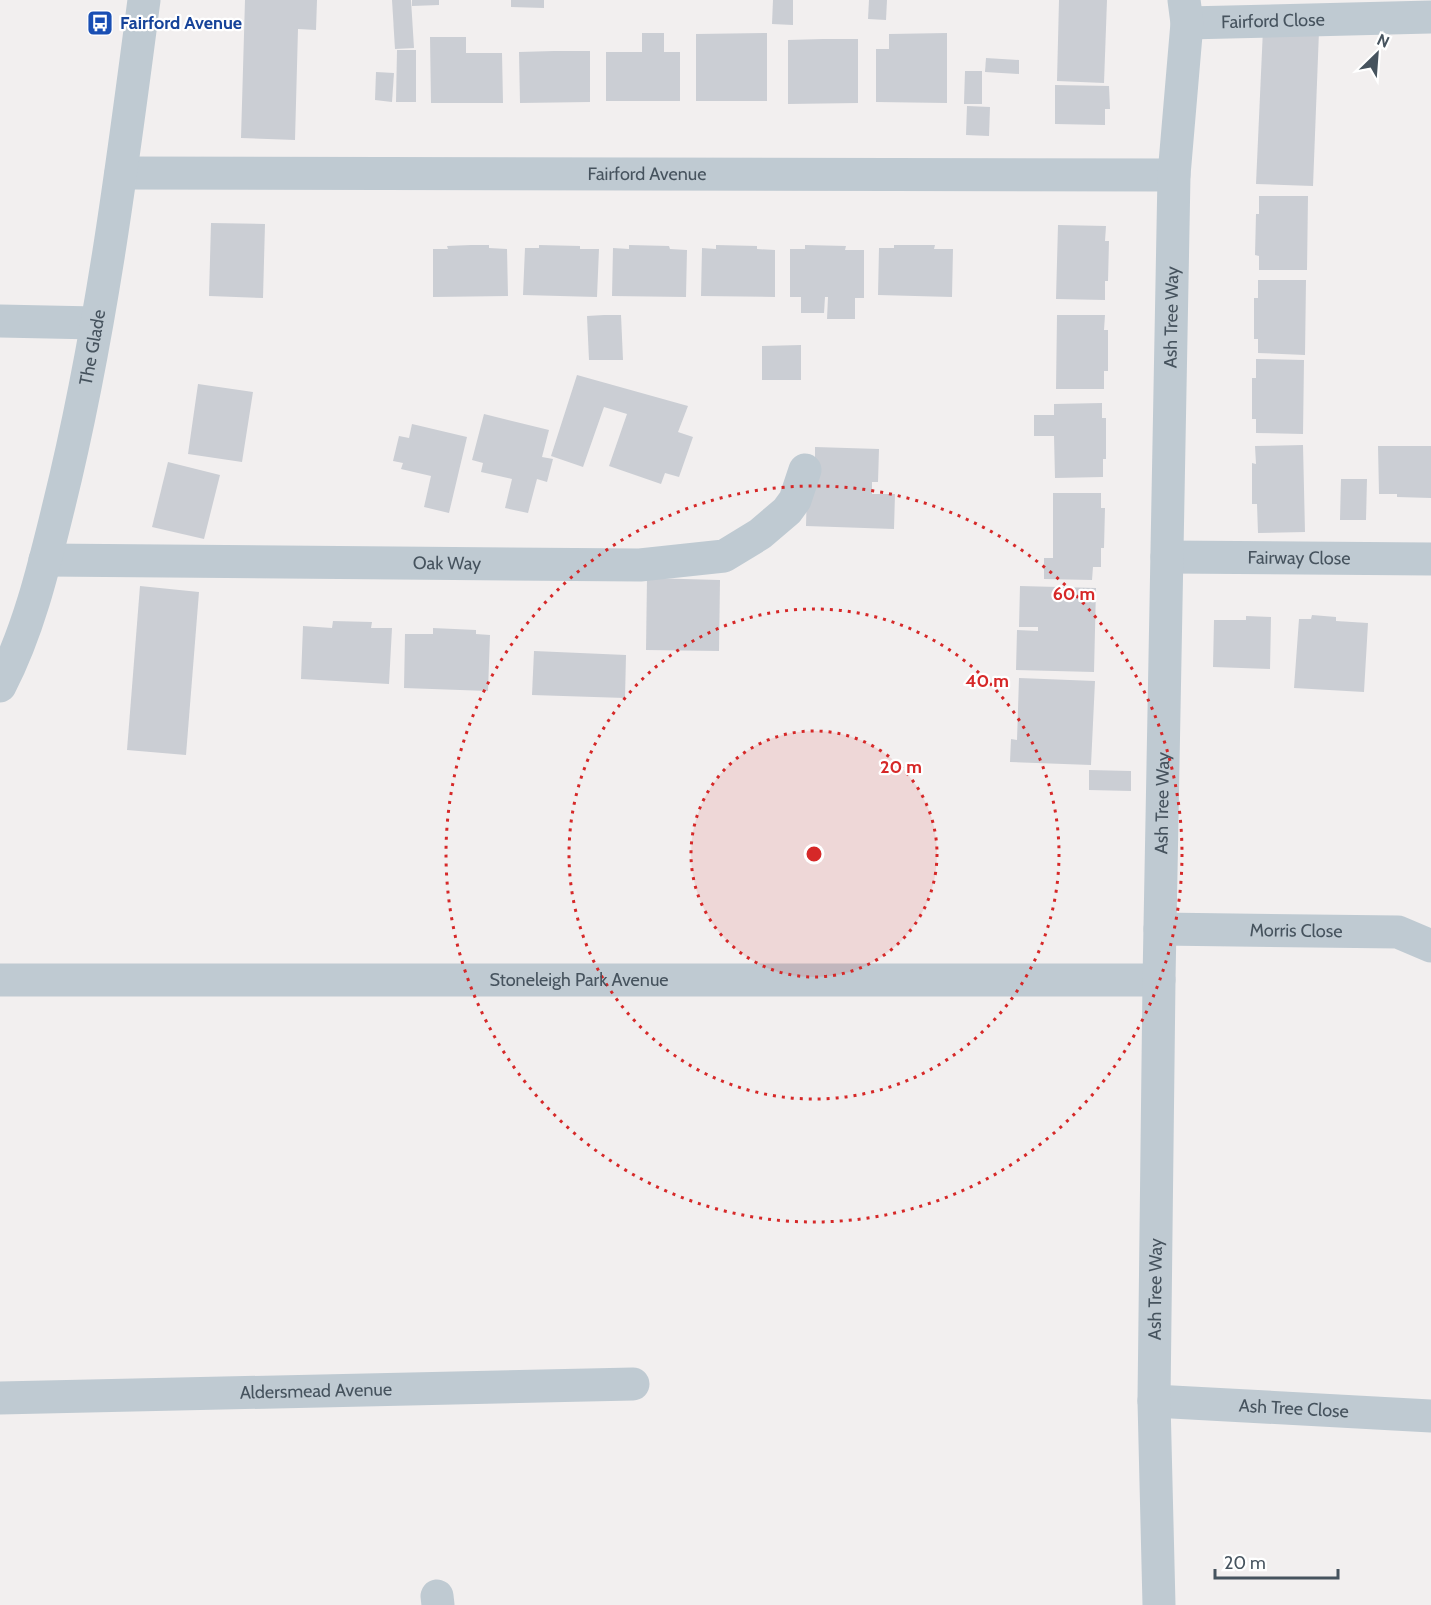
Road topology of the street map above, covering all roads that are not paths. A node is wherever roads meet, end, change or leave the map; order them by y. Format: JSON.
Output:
{"nodes":[{"id":1,"x":144,"y":0,"type":"edge"},
{"id":2,"x":1186,"y":11,"type":"edge"},
{"id":3,"x":1431,"y":17,"type":"edge"},
{"id":4,"x":121,"y":173,"type":"junction"},
{"id":5,"x":1174,"y":175,"type":"junction"},
{"id":6,"x":0,"y":321,"type":"edge"},
{"id":7,"x":96,"y":323,"type":"junction"},
{"id":8,"x":805,"y":470,"type":"dead end"},
{"id":9,"x":1167,"y":557,"type":"junction"},
{"id":10,"x":1431,"y":558,"type":"edge"},
{"id":11,"x":45,"y":560,"type":"junction"},
{"id":12,"x":0,"y":686,"type":"edge"},
{"id":13,"x":1160,"y":929,"type":"junction"},
{"id":14,"x":1431,"y":946,"type":"edge"},
{"id":15,"x":0,"y":980,"type":"edge"},
{"id":16,"x":1159,"y":980,"type":"junction"},
{"id":17,"x":633,"y":1384,"type":"dead end"},
{"id":18,"x":0,"y":1398,"type":"edge"},
{"id":19,"x":1154,"y":1401,"type":"junction"},
{"id":20,"x":1431,"y":1416,"type":"edge"},
{"id":21,"x":1159,"y":1605,"type":"edge"}],
"edges":[{"from":1,"to":4,"type":"street","name":"The Glade"},
{"from":2,"to":3,"type":"street","name":"Fairford Close"},
{"from":2,"to":5,"type":"street","name":"Ash Tree Way"},
{"from":4,"to":5,"type":"street","name":"Fairford Avenue"},
{"from":4,"to":7,"type":"street","name":"The Glade"},
{"from":5,"to":9,"type":"street","name":"Ash Tree Way"},
{"from":6,"to":7,"type":"street"},
{"from":7,"to":11,"type":"street","name":"The Glade"},
{"from":8,"to":11,"type":"street","name":"Oak Way"},
{"from":9,"to":10,"type":"street","name":"Fairway Close"},
{"from":9,"to":13,"type":"street","name":"Ash Tree Way"},
{"from":11,"to":12,"type":"street","name":"The Glade"},
{"from":13,"to":14,"type":"street","name":"Morris Close"},
{"from":13,"to":16,"type":"street","name":"Ash Tree Way"},
{"from":15,"to":16,"type":"street","name":"Stoneleigh Park Avenue"},
{"from":16,"to":19,"type":"street","name":"Ash Tree Way"},
{"from":17,"to":18,"type":"street","name":"Aldersmead Avenue"},
{"from":19,"to":20,"type":"street","name":"Ash Tree Close"},
{"from":19,"to":21,"type":"street","name":"Ash Tree Way"}]}
